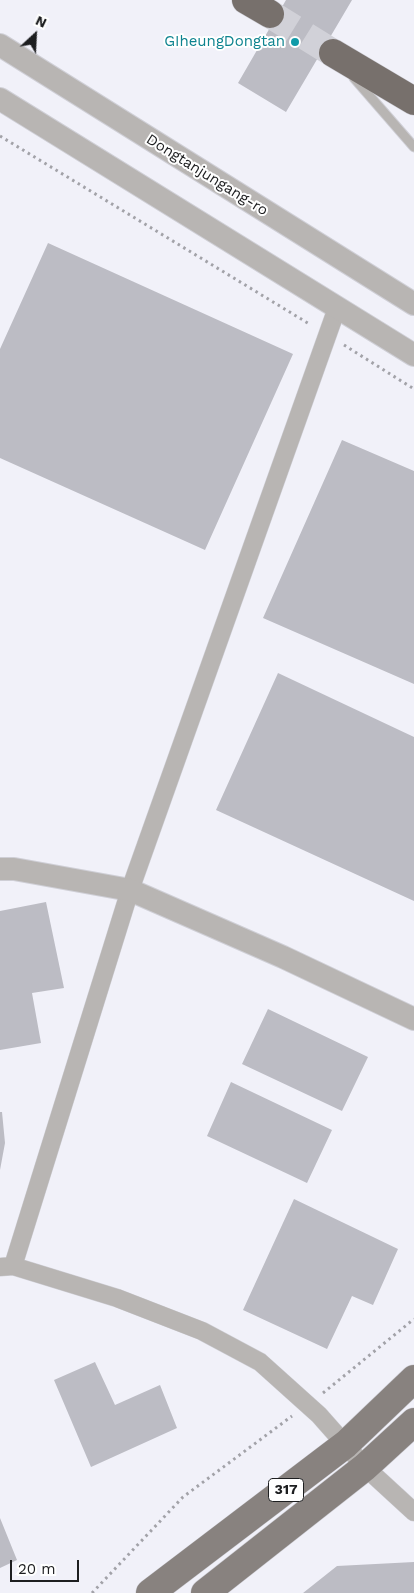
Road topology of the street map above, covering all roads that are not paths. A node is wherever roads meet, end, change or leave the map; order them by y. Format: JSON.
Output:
{"nodes":[{"id":1,"x":246,"y":0,"type":"edge"},
{"id":2,"x":270,"y":14,"type":"tunnel mouth"},
{"id":3,"x":0,"y":45,"type":"edge"},
{"id":4,"x":333,"y":53,"type":"joint"},
{"id":5,"x":0,"y":100,"type":"edge"},
{"id":6,"x":414,"y":101,"type":"edge"},
{"id":7,"x":414,"y":147,"type":"edge"},
{"id":8,"x":414,"y":304,"type":"edge"},
{"id":9,"x":337,"y":308,"type":"junction"},
{"id":10,"x":414,"y":355,"type":"edge"},
{"id":11,"x":0,"y":869,"type":"edge"},
{"id":12,"x":130,"y":890,"type":"junction"},
{"id":13,"x":414,"y":1020,"type":"edge"},
{"id":14,"x":6,"y":1266,"type":"edge"},
{"id":15,"x":414,"y":1379,"type":"edge"},
{"id":16,"x":414,"y":1422,"type":"edge"},
{"id":17,"x":346,"y":1444,"type":"junction"},
{"id":18,"x":365,"y":1467,"type":"junction"},
{"id":19,"x":414,"y":1512,"type":"edge"},
{"id":20,"x":150,"y":1593,"type":"edge"},
{"id":21,"x":205,"y":1593,"type":"edge"}],
"edges":[{"from":1,"to":2,"type":"highway"},
{"from":3,"to":8,"type":"street","name":"Dongtanjungang-ro"},
{"from":4,"to":6,"type":"highway"},
{"from":4,"to":7,"type":"lane"},
{"from":5,"to":9,"type":"street"},
{"from":9,"to":10,"type":"street"},
{"from":9,"to":12,"type":"street"},
{"from":11,"to":12,"type":"street"},
{"from":12,"to":13,"type":"street"},
{"from":12,"to":14,"type":"street"},
{"from":14,"to":17,"type":"street"},
{"from":15,"to":17,"type":"main road","number":"317"},
{"from":16,"to":18,"type":"main road","number":"317"},
{"from":17,"to":18,"type":"street"},
{"from":17,"to":20,"type":"main road","number":"317"},
{"from":18,"to":19,"type":"street"},
{"from":18,"to":21,"type":"main road","number":"317"}]}
